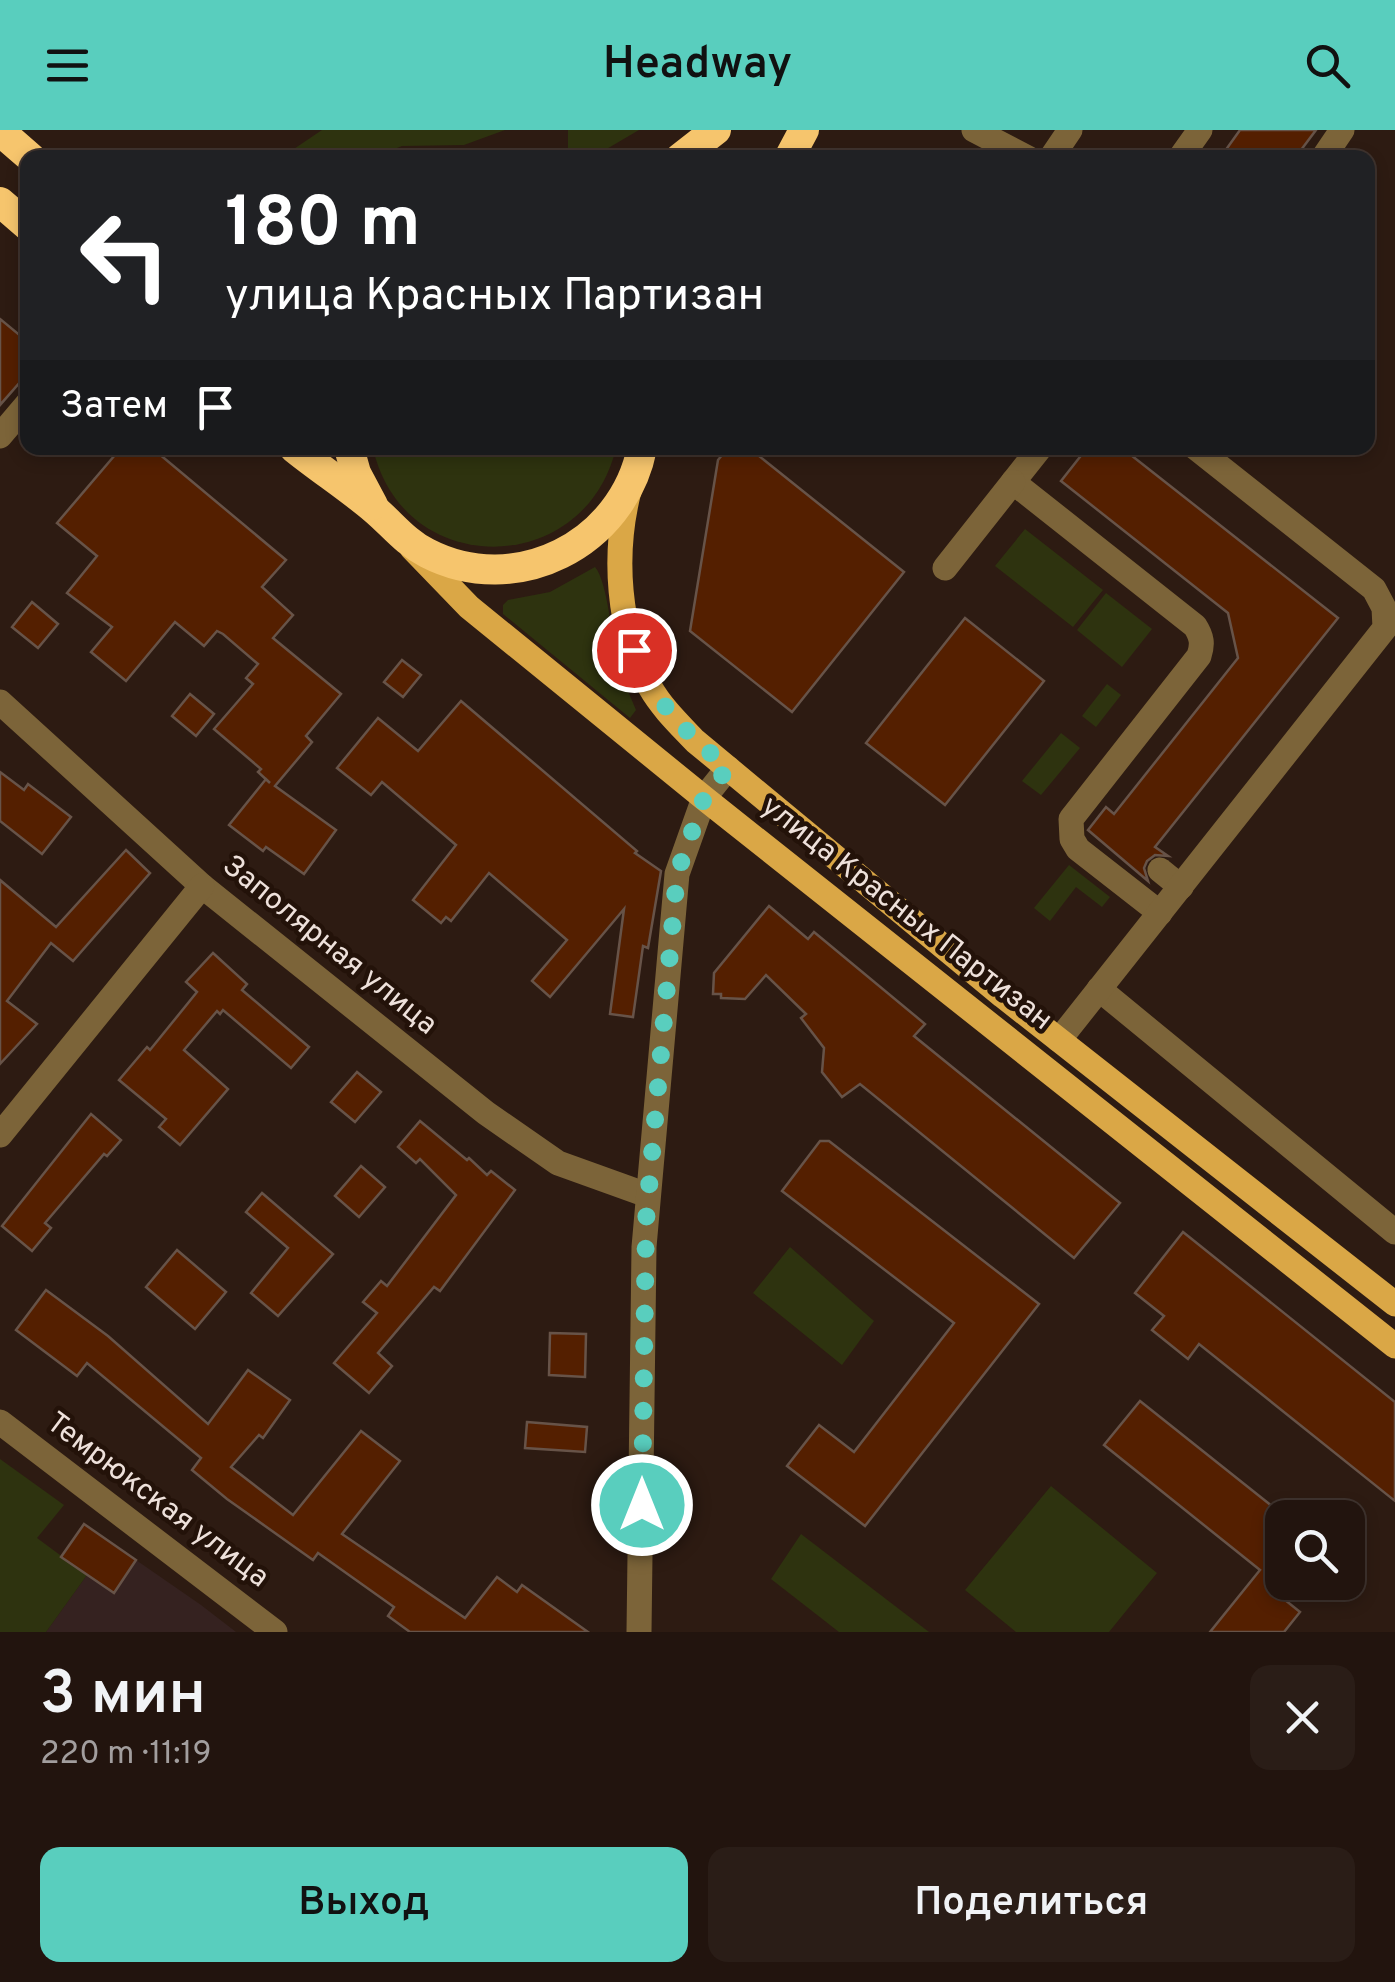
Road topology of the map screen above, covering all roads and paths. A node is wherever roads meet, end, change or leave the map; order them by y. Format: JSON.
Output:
{"nodes":[{"id":1,"x":716,"y":130,"type":"edge"},
{"id":2,"x":974,"y":130,"type":"edge"},
{"id":3,"x":0,"y":131,"type":"edge"},
{"id":4,"x":22,"y":150,"type":"edge"},
{"id":5,"x":690,"y":150,"type":"edge"},
{"id":6,"x":1013,"y":150,"type":"edge"},
{"id":7,"x":0,"y":202,"type":"edge"},
{"id":8,"x":20,"y":219,"type":"edge"},
{"id":9,"x":20,"y":412,"type":"edge"},
{"id":10,"x":0,"y":436,"type":"edge"},
{"id":11,"x":303,"y":455,"type":"edge"},
{"id":12,"x":351,"y":455,"type":"edge"},
{"id":13,"x":1034,"y":455,"type":"edge"},
{"id":14,"x":1205,"y":455,"type":"edge"},
{"id":15,"x":640,"y":457,"type":"edge"},
{"id":16,"x":1013,"y":482,"type":"junction"},
{"id":17,"x":384,"y":519,"type":"junction"},
{"id":18,"x":945,"y":568,"type":"dead end"},
{"id":19,"x":0,"y":702,"type":"edge"},
{"id":20,"x":728,"y":768,"type":"junction"},
{"id":21,"x":704,"y":798,"type":"junction"},
{"id":22,"x":1160,"y":870,"type":"dead end"},
{"id":23,"x":202,"y":886,"type":"junction"},
{"id":24,"x":1181,"y":887,"type":"junction"},
{"id":25,"x":1160,"y":914,"type":"junction"},
{"id":26,"x":1100,"y":989,"type":"junction"},
{"id":27,"x":1059,"y":1040,"type":"junction"},
{"id":28,"x":0,"y":1135,"type":"edge"},
{"id":29,"x":647,"y":1195,"type":"junction"},
{"id":30,"x":1395,"y":1232,"type":"edge"},
{"id":31,"x":1395,"y":1304,"type":"edge"},
{"id":32,"x":1395,"y":1346,"type":"edge"},
{"id":33,"x":0,"y":1422,"type":"edge"},
{"id":34,"x":275,"y":1632,"type":"edge"},
{"id":35,"x":639,"y":1632,"type":"edge"}],
"edges":[{"from":1,"to":5,"type":"highway"},
{"from":2,"to":6,"type":"street"},
{"from":3,"to":4,"type":"highway"},
{"from":7,"to":8,"type":"highway"},
{"from":9,"to":10,"type":"street"},
{"from":11,"to":17,"type":"highway","name":"улица Красных Партизан"},
{"from":12,"to":17,"type":"highway"},
{"from":13,"to":16,"type":"street"},
{"from":14,"to":24,"type":"street"},
{"from":15,"to":17,"type":"highway"},
{"from":15,"to":20,"type":"main road","name":"улица Красных Партизан"},
{"from":16,"to":18,"type":"street"},
{"from":16,"to":25,"type":"street"},
{"from":17,"to":21,"type":"main road","name":"улица Красных Партизан"},
{"from":19,"to":23,"type":"street","name":"Заполярная улица"},
{"from":20,"to":21,"type":"street"},
{"from":20,"to":27,"type":"main road","name":"улица Красных Партизан"},
{"from":21,"to":29,"type":"street"},
{"from":21,"to":32,"type":"main road","name":"улица Красных Партизан"},
{"from":22,"to":24,"type":"street"},
{"from":23,"to":28,"type":"street"},
{"from":23,"to":29,"type":"street","name":"Заполярная улица"},
{"from":24,"to":25,"type":"street"},
{"from":25,"to":26,"type":"street"},
{"from":26,"to":27,"type":"street"},
{"from":26,"to":30,"type":"street"},
{"from":27,"to":31,"type":"main road","name":"улица Красных Партизан"},
{"from":29,"to":35,"type":"street"},
{"from":33,"to":34,"type":"street","name":"Темрюкская улица"}]}
